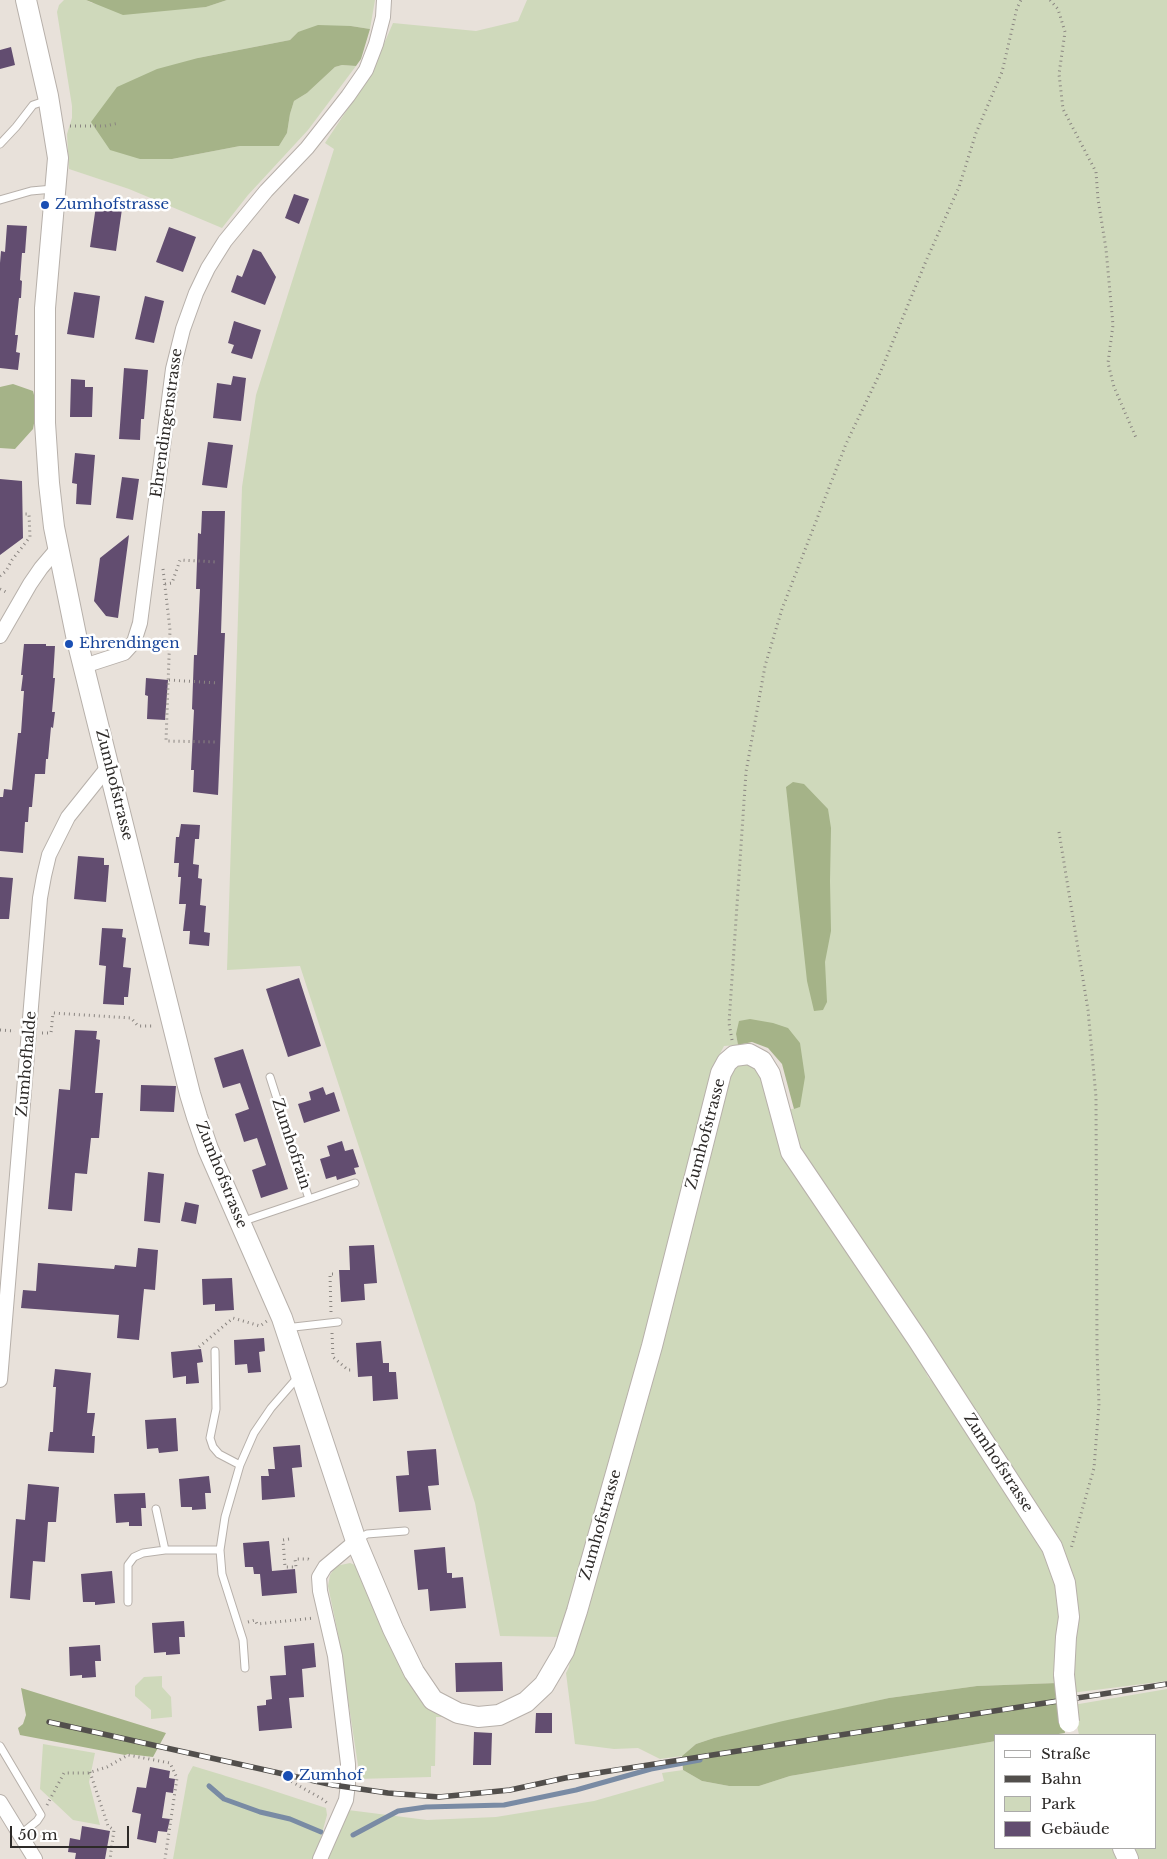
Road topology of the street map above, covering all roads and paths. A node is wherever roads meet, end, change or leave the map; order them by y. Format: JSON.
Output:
{"nodes":[{"id":1,"x":26,"y":0,"type":"edge"},
{"id":2,"x":384,"y":0,"type":"edge"},
{"id":3,"x":1021,"y":0,"type":"edge"},
{"id":4,"x":1050,"y":0,"type":"edge"},
{"id":5,"x":49,"y":100,"type":"junction"},
{"id":6,"x":119,"y":123,"type":"dead end"},
{"id":7,"x":54,"y":127,"type":"junction"},
{"id":8,"x":0,"y":144,"type":"edge"},
{"id":9,"x":56,"y":189,"type":"junction"},
{"id":10,"x":0,"y":200,"type":"edge"},
{"id":11,"x":1137,"y":440,"type":"dead end"},
{"id":12,"x":22,"y":514,"type":"dead end"},
{"id":13,"x":58,"y":548,"type":"junction"},
{"id":14,"x":162,"y":562,"type":"dead end"},
{"id":15,"x":216,"y":562,"type":"dead end"},
{"id":16,"x":0,"y":576,"type":"edge"},
{"id":17,"x":165,"y":584,"type":"junction"},
{"id":18,"x":0,"y":636,"type":"edge"},
{"id":19,"x":84,"y":666,"type":"junction"},
{"id":20,"x":169,"y":680,"type":"junction"},
{"id":21,"x":217,"y":683,"type":"dead end"},
{"id":22,"x":214,"y":742,"type":"dead end"},
{"id":23,"x":110,"y":769,"type":"junction"},
{"id":24,"x":1059,"y":832,"type":"dead end"},
{"id":25,"x":163,"y":1024,"type":"dead end"},
{"id":26,"x":0,"y":1030,"type":"edge"},
{"id":27,"x":20,"y":1031,"type":"dead end"},
{"id":28,"x":38,"y":1032,"type":"dead end"},
{"id":29,"x":734,"y":1056,"type":"junction"},
{"id":30,"x":270,"y":1077,"type":"dead end"},
{"id":31,"x":356,"y":1182,"type":"dead end"},
{"id":32,"x":309,"y":1199,"type":"junction"},
{"id":33,"x":240,"y":1223,"type":"junction"},
{"id":34,"x":338,"y":1322,"type":"dead end"},
{"id":35,"x":278,"y":1324,"type":"junction"},
{"id":36,"x":199,"y":1347,"type":"dead end"},
{"id":37,"x":215,"y":1351,"type":"dead end"},
{"id":38,"x":301,"y":1375,"type":"junction"},
{"id":39,"x":0,"y":1380,"type":"edge"},
{"id":40,"x":240,"y":1466,"type":"junction"},
{"id":41,"x":156,"y":1509,"type":"dead end"},
{"id":42,"x":405,"y":1531,"type":"dead end"},
{"id":43,"x":289,"y":1539,"type":"dead end"},
{"id":44,"x":356,"y":1541,"type":"junction"},
{"id":45,"x":165,"y":1550,"type":"junction"},
{"id":46,"x":220,"y":1550,"type":"junction"},
{"id":47,"x":316,"y":1564,"type":"dead end"},
{"id":48,"x":1060,"y":1566,"type":"junction"},
{"id":49,"x":128,"y":1602,"type":"dead end"},
{"id":50,"x":319,"y":1617,"type":"dead end"},
{"id":51,"x":247,"y":1622,"type":"dead end"},
{"id":52,"x":245,"y":1668,"type":"dead end"},
{"id":53,"x":1071,"y":1729,"type":"edge"},
{"id":54,"x":0,"y":1746,"type":"edge"},
{"id":55,"x":90,"y":1772,"type":"junction"},
{"id":56,"x":287,"y":1779,"type":"dead end"},
{"id":57,"x":0,"y":1802,"type":"edge"},
{"id":58,"x":46,"y":1806,"type":"dead end"},
{"id":59,"x":329,"y":1806,"type":"dead end"},
{"id":60,"x":20,"y":1834,"type":"junction"},
{"id":61,"x":30,"y":1856,"type":"edge"},
{"id":62,"x":110,"y":1859,"type":"edge"},
{"id":63,"x":165,"y":1859,"type":"edge"},
{"id":64,"x":320,"y":1859,"type":"edge"}],
"edges":[{"from":1,"to":5,"type":"street","name":"Zumhofstrasse"},
{"from":2,"to":19,"type":"street","name":"Ehrendingenstrasse"},
{"from":3,"to":29,"type":"path"},
{"from":4,"to":11,"type":"path"},
{"from":5,"to":7,"type":"street","name":"Zumhofstrasse"},
{"from":5,"to":8,"type":"lane"},
{"from":6,"to":7,"type":"path"},
{"from":7,"to":9,"type":"street","name":"Zumhofstrasse"},
{"from":9,"to":10,"type":"lane"},
{"from":9,"to":13,"type":"street","name":"Zumhofstrasse"},
{"from":12,"to":16,"type":"path"},
{"from":13,"to":18,"type":"street"},
{"from":13,"to":19,"type":"street","name":"Zumhofstrasse"},
{"from":14,"to":17,"type":"path"},
{"from":15,"to":17,"type":"path"},
{"from":17,"to":20,"type":"path"},
{"from":19,"to":23,"type":"street","name":"Zumhofstrasse"},
{"from":20,"to":21,"type":"path"},
{"from":20,"to":22,"type":"path"},
{"from":23,"to":33,"type":"street","name":"Zumhofstrasse"},
{"from":23,"to":39,"type":"street","name":"Zumhofhalde"},
{"from":24,"to":48,"type":"path"},
{"from":25,"to":28,"type":"path"},
{"from":26,"to":27,"type":"path"},
{"from":29,"to":44,"type":"street","name":"Zumhofstrasse"},
{"from":29,"to":48,"type":"street","name":"Zumhofstrasse"},
{"from":30,"to":32,"type":"lane","name":"Zumhofrain"},
{"from":31,"to":32,"type":"lane"},
{"from":32,"to":33,"type":"lane","name":"Zumhofrain"},
{"from":33,"to":35,"type":"street","name":"Zumhofstrasse"},
{"from":34,"to":35,"type":"lane"},
{"from":35,"to":36,"type":"path"},
{"from":35,"to":38,"type":"street","name":"Zumhofstrasse"},
{"from":37,"to":40,"type":"lane"},
{"from":38,"to":40,"type":"lane"},
{"from":38,"to":44,"type":"street","name":"Zumhofstrasse"},
{"from":40,"to":46,"type":"lane"},
{"from":41,"to":45,"type":"lane"},
{"from":42,"to":44,"type":"lane"},
{"from":43,"to":47,"type":"path"},
{"from":44,"to":64,"type":"street"},
{"from":45,"to":46,"type":"lane"},
{"from":45,"to":49,"type":"lane"},
{"from":46,"to":52,"type":"lane"},
{"from":48,"to":53,"type":"street","name":"Zumhofstrasse","bridge":true},
{"from":50,"to":51,"type":"path"},
{"from":54,"to":60,"type":"lane"},
{"from":55,"to":58,"type":"path"},
{"from":55,"to":62,"type":"path"},
{"from":55,"to":63,"type":"path"},
{"from":56,"to":59,"type":"path"},
{"from":57,"to":60,"type":"street"},
{"from":60,"to":61,"type":"street"}]}
